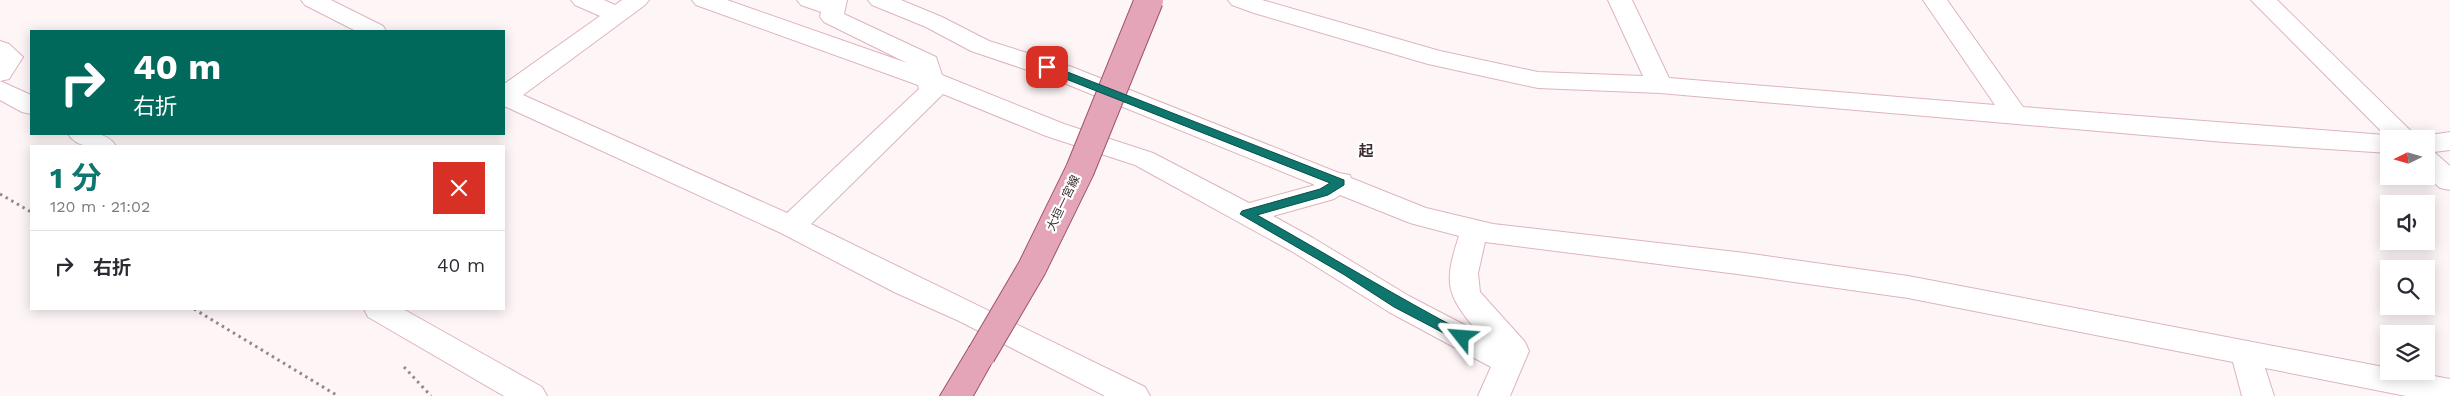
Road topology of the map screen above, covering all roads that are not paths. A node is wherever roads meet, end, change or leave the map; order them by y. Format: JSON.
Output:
{"nodes":[{"id":1,"x":314,"y":0,"type":"edge"},
{"id":2,"x":583,"y":0,"type":"edge"},
{"id":3,"x":637,"y":0,"type":"edge"},
{"id":4,"x":704,"y":0,"type":"edge"},
{"id":5,"x":880,"y":0,"type":"edge"},
{"id":6,"x":1150,"y":0,"type":"edge"},
{"id":7,"x":1240,"y":0,"type":"edge"},
{"id":8,"x":1620,"y":0,"type":"edge"},
{"id":9,"x":1935,"y":0,"type":"edge"},
{"id":10,"x":2262,"y":0,"type":"edge"},
{"id":11,"x":826,"y":3,"type":"edge"},
{"id":12,"x":617,"y":14,"type":"junction"},
{"id":13,"x":372,"y":30,"type":"edge"},
{"id":14,"x":0,"y":49,"type":"edge"},
{"id":15,"x":0,"y":73,"type":"edge"},
{"id":16,"x":930,"y":80,"type":"junction"},
{"id":17,"x":1660,"y":85,"type":"junction"},
{"id":18,"x":0,"y":89,"type":"edge"},
{"id":19,"x":505,"y":95,"type":"edge"},
{"id":20,"x":505,"y":96,"type":"edge"},
{"id":21,"x":30,"y":105,"type":"edge"},
{"id":22,"x":2014,"y":114,"type":"junction"},
{"id":23,"x":2396,"y":130,"type":"edge"},
{"id":24,"x":82,"y":135,"type":"edge"},
{"id":25,"x":2450,"y":141,"type":"edge"},
{"id":26,"x":2380,"y":143,"type":"edge"},
{"id":27,"x":2435,"y":143,"type":"edge"},
{"id":28,"x":101,"y":145,"type":"edge"},
{"id":29,"x":2435,"y":167,"type":"edge"},
{"id":30,"x":2450,"y":181,"type":"edge"},
{"id":31,"x":1340,"y":182,"type":"junction"},
{"id":32,"x":1246,"y":214,"type":"junction"},
{"id":33,"x":791,"y":226,"type":"junction"},
{"id":34,"x":1475,"y":230,"type":"junction"},
{"id":35,"x":381,"y":310,"type":"edge"},
{"id":36,"x":2245,"y":352,"type":"junction"},
{"id":37,"x":1509,"y":362,"type":"junction"},
{"id":38,"x":2450,"y":392,"type":"edge"},
{"id":39,"x":531,"y":396,"type":"edge"},
{"id":40,"x":956,"y":396,"type":"edge"},
{"id":41,"x":1134,"y":396,"type":"edge"},
{"id":42,"x":1494,"y":396,"type":"edge"},
{"id":43,"x":2258,"y":396,"type":"edge"}],
"edges":[{"from":1,"to":13,"type":"street"},
{"from":2,"to":12,"type":"street"},
{"from":3,"to":12,"type":"street"},
{"from":4,"to":16,"type":"street"},
{"from":5,"to":31,"type":"street"},
{"from":6,"to":40,"type":"main road","name":"大垣一宮線","bridge":true},
{"from":7,"to":17,"type":"street"},
{"from":8,"to":17,"type":"street"},
{"from":9,"to":22,"type":"street"},
{"from":10,"to":23,"type":"street"},
{"from":11,"to":16,"type":"street"},
{"from":12,"to":19,"type":"street"},
{"from":14,"to":15,"type":"street"},
{"from":16,"to":32,"type":"street"},
{"from":16,"to":33,"type":"street"},
{"from":17,"to":22,"type":"street"},
{"from":18,"to":21,"type":"street"},
{"from":20,"to":33,"type":"street"},
{"from":22,"to":26,"type":"street"},
{"from":24,"to":28,"type":"street"},
{"from":25,"to":27,"type":"street"},
{"from":29,"to":30,"type":"street"},
{"from":31,"to":32,"type":"street"},
{"from":31,"to":34,"type":"street"},
{"from":32,"to":37,"type":"street"},
{"from":33,"to":41,"type":"street"},
{"from":34,"to":36,"type":"street"},
{"from":34,"to":37,"type":"street"},
{"from":35,"to":39,"type":"street"},
{"from":36,"to":38,"type":"street"},
{"from":36,"to":43,"type":"street"},
{"from":37,"to":42,"type":"street"}]}
